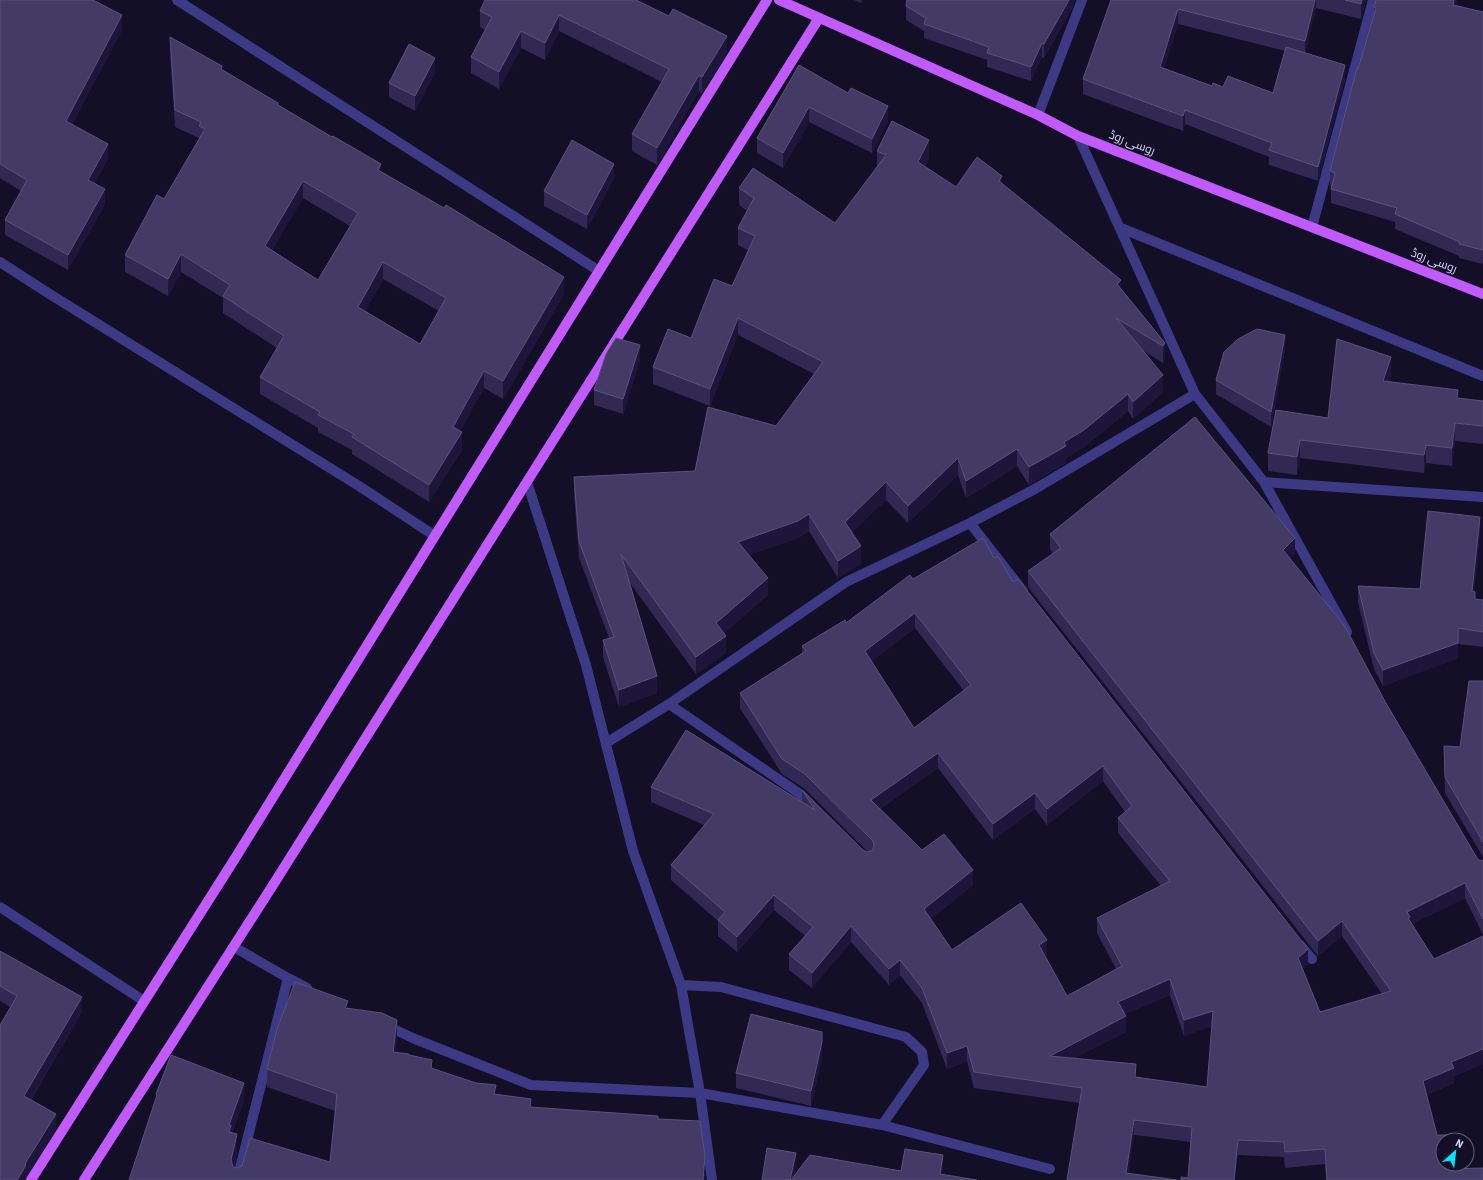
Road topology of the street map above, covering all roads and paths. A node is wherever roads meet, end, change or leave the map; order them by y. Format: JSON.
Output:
{"nodes":[{"id":1,"x":177,"y":0,"type":"edge"},
{"id":2,"x":767,"y":0,"type":"edge"},
{"id":3,"x":779,"y":0,"type":"edge"},
{"id":4,"x":1082,"y":0,"type":"edge"},
{"id":5,"x":1373,"y":0,"type":"edge"},
{"id":6,"x":819,"y":18,"type":"junction"},
{"id":7,"x":1038,"y":115,"type":"junction"},
{"id":8,"x":1078,"y":136,"type":"junction"},
{"id":9,"x":1312,"y":227,"type":"junction"},
{"id":10,"x":1121,"y":228,"type":"junction"},
{"id":11,"x":0,"y":262,"type":"edge"},
{"id":12,"x":599,"y":271,"type":"junction"},
{"id":13,"x":1483,"y":294,"type":"edge"},
{"id":14,"x":1483,"y":376,"type":"edge"},
{"id":15,"x":1195,"y":394,"type":"junction"},
{"id":16,"x":527,"y":482,"type":"junction"},
{"id":17,"x":1264,"y":482,"type":"junction"},
{"id":18,"x":1483,"y":497,"type":"edge"},
{"id":19,"x":970,"y":523,"type":"junction"},
{"id":20,"x":435,"y":536,"type":"junction"},
{"id":21,"x":1028,"y":598,"type":"edge"},
{"id":22,"x":1351,"y":641,"type":"edge"},
{"id":23,"x":669,"y":704,"type":"junction"},
{"id":24,"x":606,"y":743,"type":"junction"},
{"id":25,"x":817,"y":810,"type":"edge"},
{"id":26,"x":0,"y":907,"type":"edge"},
{"id":27,"x":1292,"y":934,"type":"edge"},
{"id":28,"x":234,"y":947,"type":"junction"},
{"id":29,"x":1312,"y":959,"type":"dead end"},
{"id":30,"x":288,"y":978,"type":"junction"},
{"id":31,"x":681,"y":985,"type":"junction"},
{"id":32,"x":316,"y":992,"type":"edge"},
{"id":33,"x":144,"y":1001,"type":"junction"},
{"id":34,"x":373,"y":1019,"type":"edge"},
{"id":35,"x":700,"y":1093,"type":"junction"},
{"id":36,"x":882,"y":1125,"type":"junction"},
{"id":37,"x":1050,"y":1169,"type":"dead end"},
{"id":38,"x":31,"y":1180,"type":"edge"},
{"id":39,"x":84,"y":1180,"type":"edge"},
{"id":40,"x":237,"y":1180,"type":"edge"},
{"id":41,"x":712,"y":1180,"type":"edge"}],
"edges":[{"from":1,"to":12,"type":"street"},
{"from":2,"to":12,"type":"main road"},
{"from":3,"to":6,"type":"main road","name":"روسی روڈ"},
{"from":4,"to":7,"type":"street"},
{"from":5,"to":9,"type":"street"},
{"from":6,"to":7,"type":"main road","name":"روسی روڈ"},
{"from":6,"to":16,"type":"main road"},
{"from":7,"to":8,"type":"main road","name":"روسی روڈ"},
{"from":8,"to":9,"type":"main road","name":"روسی روڈ"},
{"from":8,"to":10,"type":"street"},
{"from":9,"to":13,"type":"main road","name":"روسی روڈ"},
{"from":10,"to":14,"type":"street"},
{"from":10,"to":15,"type":"street"},
{"from":11,"to":20,"type":"street"},
{"from":12,"to":20,"type":"main road"},
{"from":15,"to":17,"type":"street"},
{"from":15,"to":19,"type":"street"},
{"from":16,"to":24,"type":"street"},
{"from":16,"to":28,"type":"main road"},
{"from":17,"to":18,"type":"street"},
{"from":17,"to":22,"type":"street"},
{"from":19,"to":21,"type":"street"},
{"from":19,"to":23,"type":"street"},
{"from":20,"to":33,"type":"main road"},
{"from":23,"to":24,"type":"street"},
{"from":23,"to":25,"type":"street"},
{"from":24,"to":31,"type":"street"},
{"from":26,"to":33,"type":"street"},
{"from":27,"to":29,"type":"street"},
{"from":28,"to":30,"type":"street"},
{"from":28,"to":39,"type":"main road"},
{"from":30,"to":32,"type":"street"},
{"from":30,"to":40,"type":"street"},
{"from":31,"to":35,"type":"street"},
{"from":31,"to":36,"type":"street"},
{"from":33,"to":38,"type":"main road"},
{"from":34,"to":35,"type":"street"},
{"from":35,"to":36,"type":"street"},
{"from":35,"to":41,"type":"street"},
{"from":36,"to":37,"type":"street"}]}
